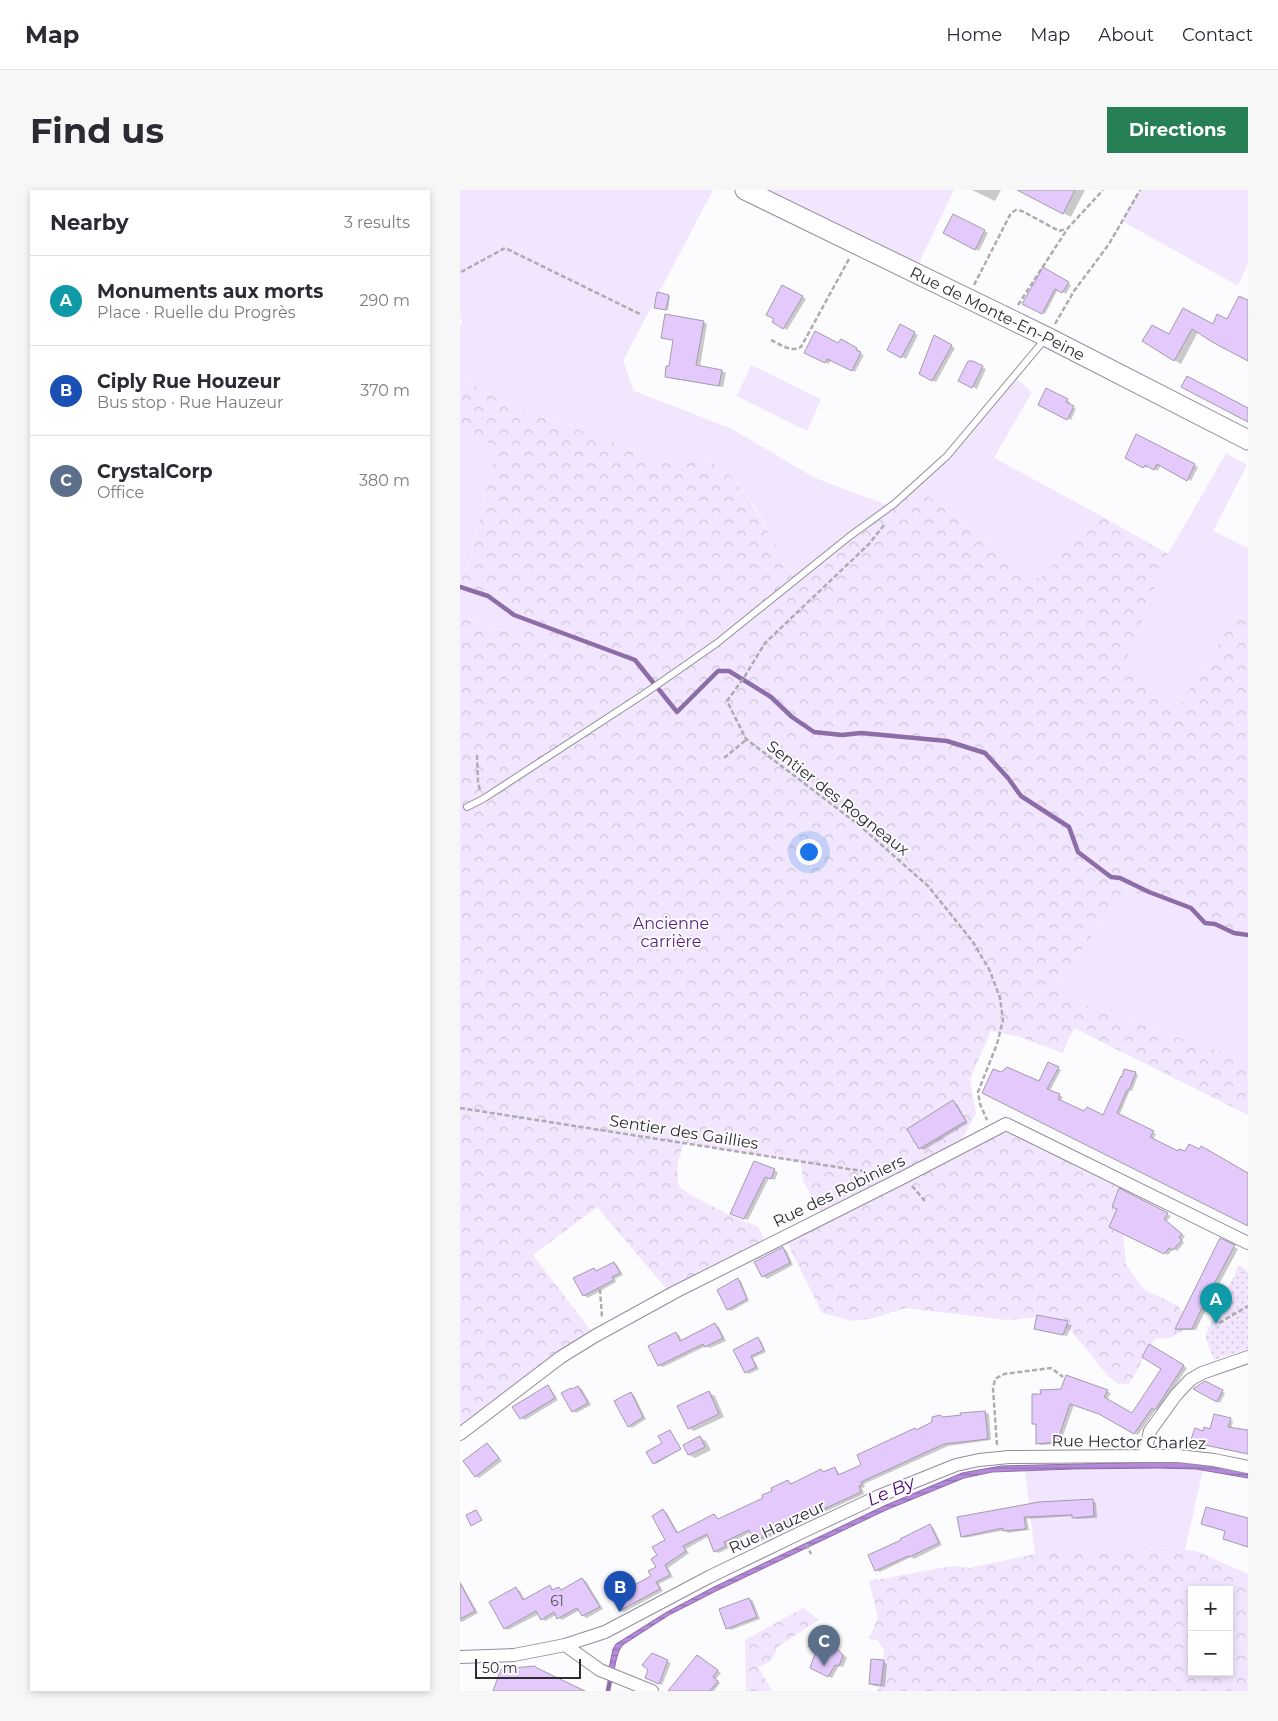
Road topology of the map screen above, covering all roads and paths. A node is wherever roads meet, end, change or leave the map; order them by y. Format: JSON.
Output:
{"nodes":[{"id":1,"x":745,"y":190,"type":"edge"},
{"id":2,"x":1103,"y":190,"type":"edge"},
{"id":3,"x":1140,"y":190,"type":"edge"},
{"id":4,"x":1068,"y":228,"type":"junction"},
{"id":5,"x":856,"y":245,"type":"junction"},
{"id":6,"x":461,"y":272,"type":"edge"},
{"id":7,"x":967,"y":299,"type":"junction"},
{"id":8,"x":642,"y":315,"type":"dead end"},
{"id":9,"x":1011,"y":320,"type":"junction"},
{"id":10,"x":1047,"y":337,"type":"junction"},
{"id":11,"x":771,"y":340,"type":"dead end"},
{"id":12,"x":1248,"y":440,"type":"edge"},
{"id":13,"x":894,"y":504,"type":"junction"},
{"id":14,"x":746,"y":740,"type":"junction"},
{"id":15,"x":477,"y":755,"type":"dead end"},
{"id":16,"x":724,"y":758,"type":"dead end"},
{"id":17,"x":483,"y":799,"type":"junction"},
{"id":18,"x":467,"y":807,"type":"dead end"},
{"id":19,"x":460,"y":1108,"type":"edge"},
{"id":20,"x":992,"y":1131,"type":"junction"},
{"id":21,"x":904,"y":1178,"type":"junction"},
{"id":22,"x":925,"y":1201,"type":"dead end"},
{"id":23,"x":1248,"y":1243,"type":"edge"},
{"id":24,"x":600,"y":1289,"type":"dead end"},
{"id":25,"x":1248,"y":1306,"type":"edge"},
{"id":26,"x":602,"y":1312,"type":"dead end"},
{"id":27,"x":1219,"y":1323,"type":"dead end"},
{"id":28,"x":1248,"y":1357,"type":"edge"},
{"id":29,"x":1063,"y":1377,"type":"dead end"},
{"id":30,"x":460,"y":1434,"type":"edge"},
{"id":31,"x":1144,"y":1456,"type":"junction"},
{"id":32,"x":1004,"y":1457,"type":"junction"},
{"id":33,"x":1248,"y":1467,"type":"edge"},
{"id":34,"x":805,"y":1540,"type":"dead end"},
{"id":35,"x":811,"y":1554,"type":"dead end"},
{"id":36,"x":565,"y":1645,"type":"junction"},
{"id":37,"x":460,"y":1657,"type":"edge"},
{"id":38,"x":652,"y":1691,"type":"edge"}],
"edges":[{"from":1,"to":5,"type":"main road","name":"Rue de Monte-En-Peine"},
{"from":2,"to":4,"type":"path"},
{"from":3,"to":10,"type":"path"},
{"from":4,"to":7,"type":"path"},
{"from":4,"to":9,"type":"path"},
{"from":5,"to":7,"type":"main road","name":"Rue de Monte-En-Peine"},
{"from":5,"to":11,"type":"path"},
{"from":6,"to":8,"type":"path"},
{"from":7,"to":9,"type":"main road","name":"Rue de Monte-En-Peine"},
{"from":9,"to":10,"type":"main road","name":"Rue de Monte-En-Peine"},
{"from":10,"to":12,"type":"main road","name":"Rue de Monte-En-Peine"},
{"from":10,"to":13,"type":"lane"},
{"from":13,"to":14,"type":"path","name":"Sentier des Rogneaux"},
{"from":13,"to":17,"type":"lane"},
{"from":14,"to":16,"type":"path"},
{"from":14,"to":20,"type":"path","name":"Sentier des Rogneaux"},
{"from":15,"to":17,"type":"path"},
{"from":17,"to":18,"type":"lane"},
{"from":19,"to":21,"type":"path","name":"Sentier des Gaillies"},
{"from":20,"to":21,"type":"street","name":"Rue des Robiniers"},
{"from":20,"to":23,"type":"street","name":"Rue des Robiniers"},
{"from":21,"to":22,"type":"path"},
{"from":21,"to":30,"type":"street","name":"Rue des Robiniers"},
{"from":24,"to":26,"type":"path"},
{"from":25,"to":27,"type":"path"},
{"from":28,"to":31,"type":"street"},
{"from":29,"to":32,"type":"path"},
{"from":31,"to":32,"type":"street","name":"Rue Hector Charlez"},
{"from":31,"to":33,"type":"street","name":"Rue Hector Charlez"},
{"from":32,"to":36,"type":"street","name":"Rue Hauzeur"},
{"from":34,"to":35,"type":"path"},
{"from":36,"to":37,"type":"street","name":"Rue Hauzeur"},
{"from":36,"to":38,"type":"street"}]}
